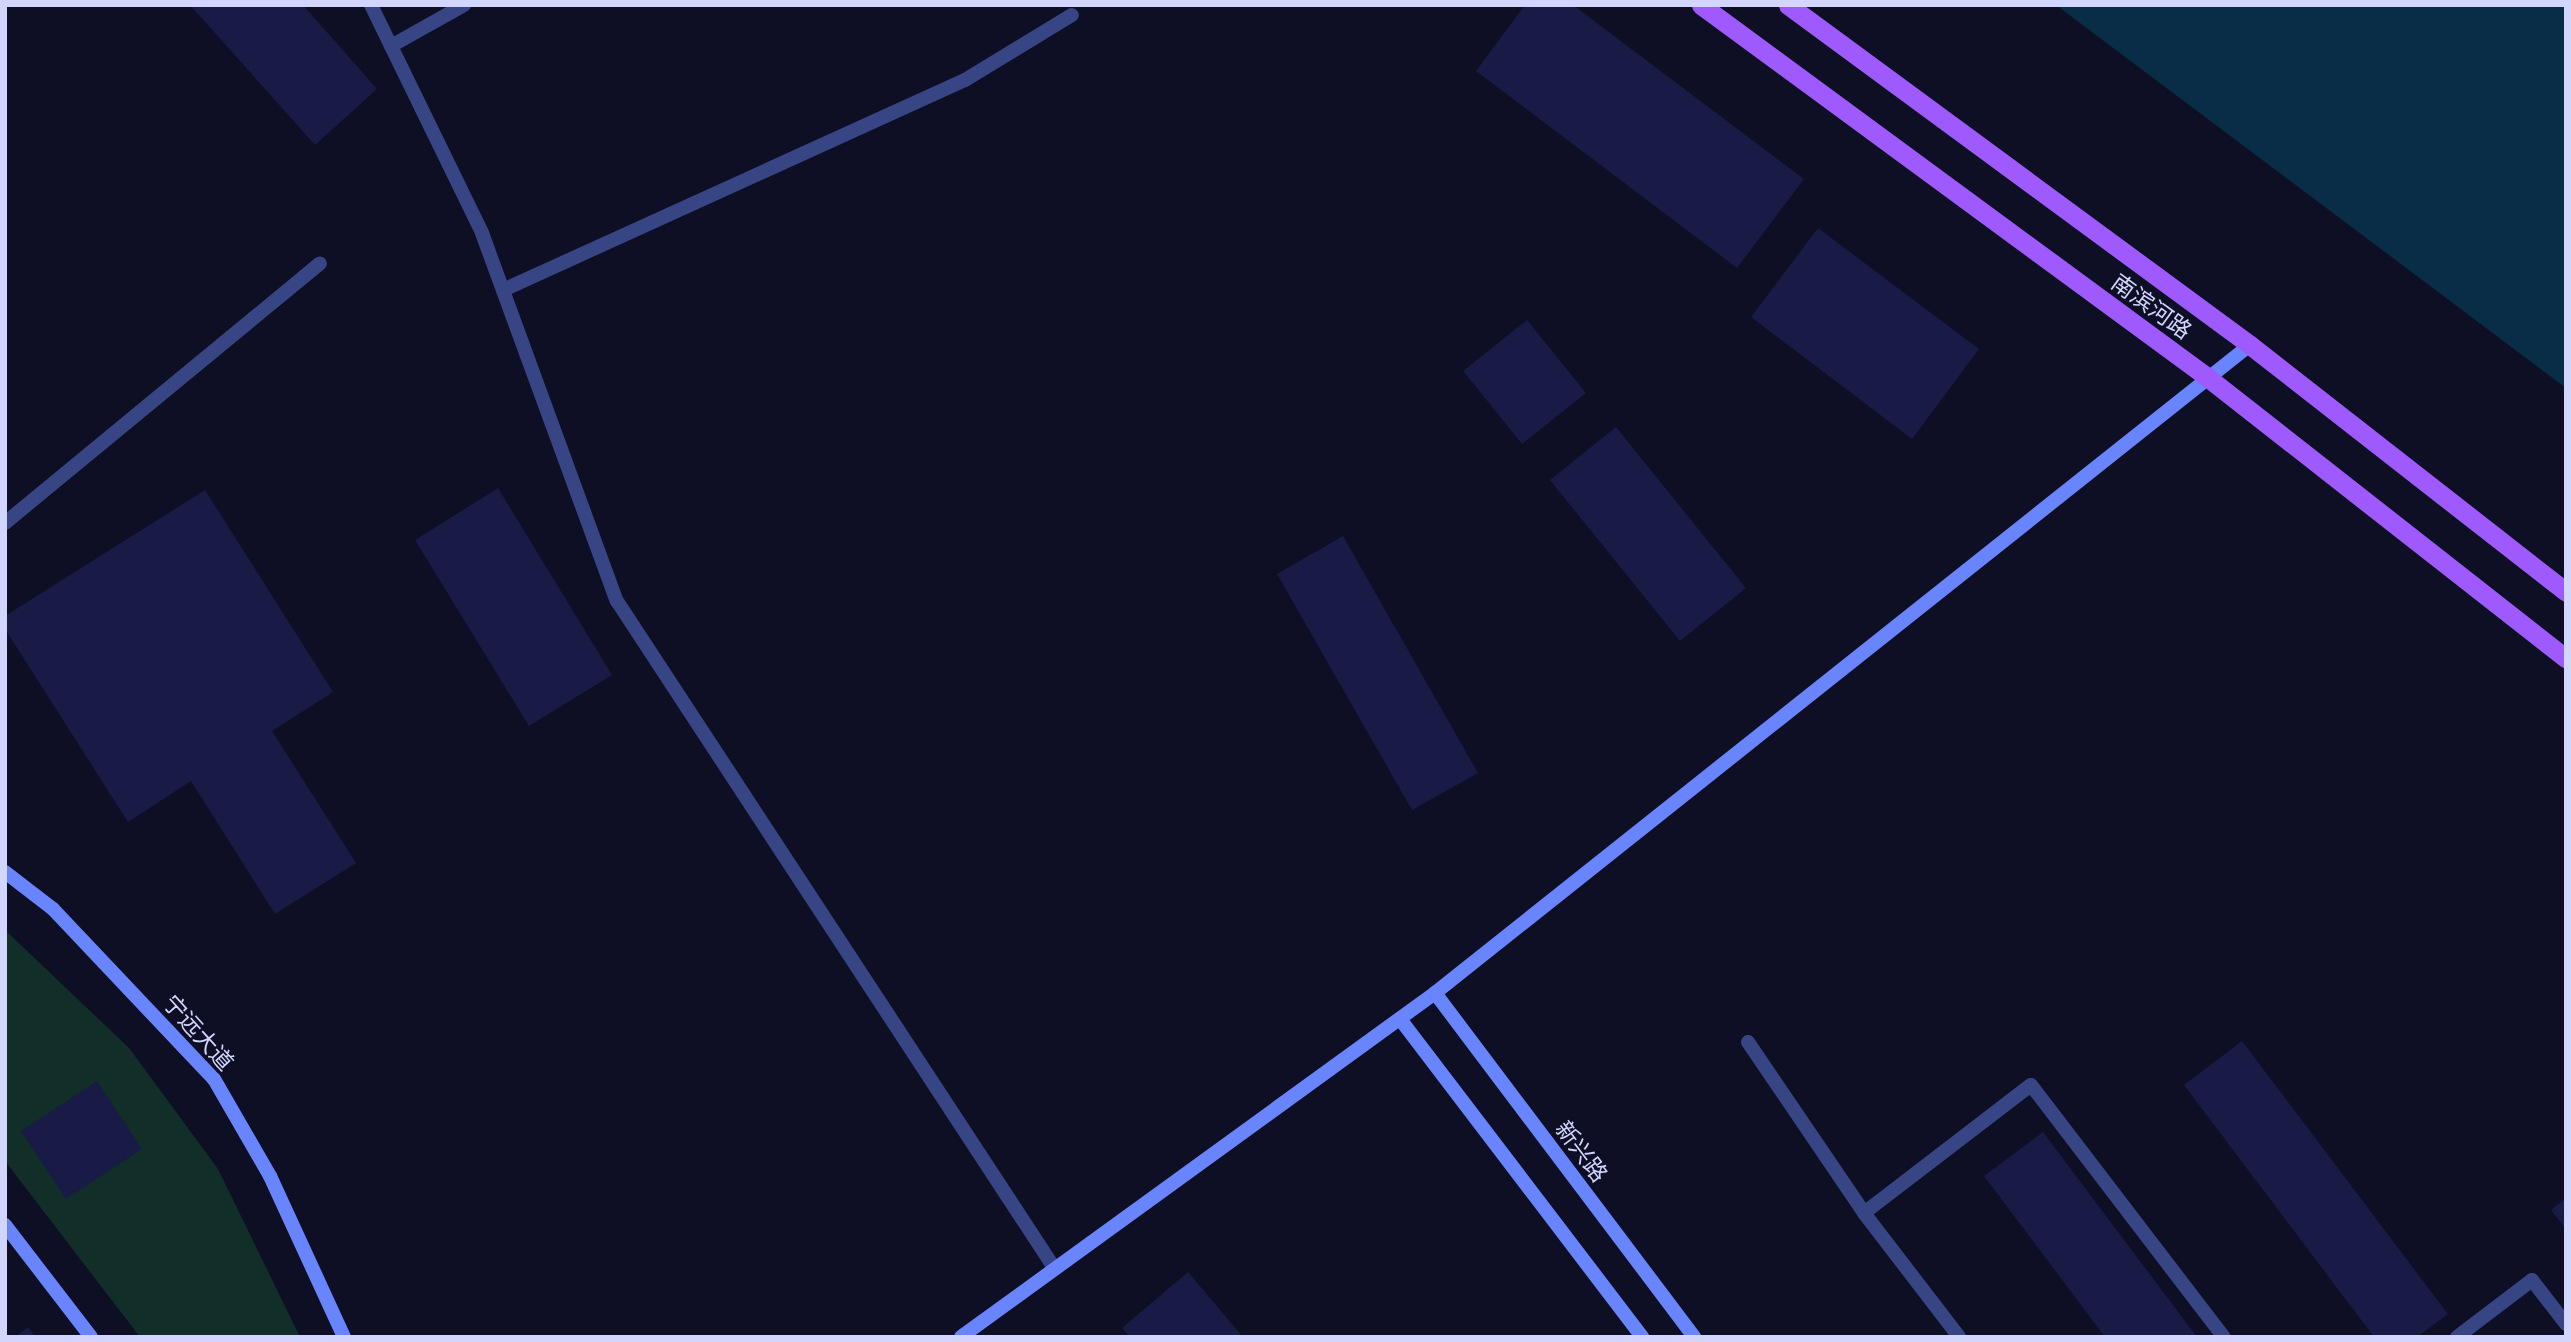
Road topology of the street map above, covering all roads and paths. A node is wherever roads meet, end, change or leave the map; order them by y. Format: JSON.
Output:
{"nodes":[{"id":1,"x":371,"y":5,"type":"edge"},
{"id":2,"x":464,"y":5,"type":"edge"},
{"id":3,"x":1701,"y":5,"type":"edge"},
{"id":4,"x":1788,"y":5,"type":"edge"},
{"id":5,"x":1072,"y":15,"type":"dead end"},
{"id":6,"x":391,"y":46,"type":"junction"},
{"id":7,"x":320,"y":263,"type":"dead end"},
{"id":8,"x":503,"y":290,"type":"junction"},
{"id":9,"x":2250,"y":345,"type":"junction"},
{"id":10,"x":2207,"y":376,"type":"junction"},
{"id":11,"x":5,"y":523,"type":"edge"},
{"id":12,"x":2566,"y":592,"type":"edge"},
{"id":13,"x":2566,"y":658,"type":"edge"},
{"id":14,"x":5,"y":872,"type":"edge"},
{"id":15,"x":1435,"y":993,"type":"junction"},
{"id":16,"x":1400,"y":1019,"type":"junction"},
{"id":17,"x":1748,"y":1042,"type":"dead end"},
{"id":18,"x":1864,"y":1213,"type":"junction"},
{"id":19,"x":5,"y":1225,"type":"edge"},
{"id":20,"x":1053,"y":1266,"type":"junction"},
{"id":21,"x":2566,"y":1324,"type":"edge"},
{"id":22,"x":91,"y":1337,"type":"edge"},
{"id":23,"x":344,"y":1337,"type":"edge"},
{"id":24,"x":961,"y":1337,"type":"edge"},
{"id":25,"x":1642,"y":1337,"type":"edge"},
{"id":26,"x":1694,"y":1337,"type":"edge"},
{"id":27,"x":1959,"y":1337,"type":"edge"},
{"id":28,"x":2224,"y":1337,"type":"edge"},
{"id":29,"x":2457,"y":1337,"type":"edge"}],
"edges":[{"from":1,"to":6,"type":"street"},
{"from":2,"to":6,"type":"street"},
{"from":3,"to":10,"type":"main road","name":"南滨河路"},
{"from":4,"to":9,"type":"main road","name":"南滨河路"},
{"from":5,"to":8,"type":"street"},
{"from":6,"to":8,"type":"street"},
{"from":7,"to":11,"type":"street"},
{"from":8,"to":20,"type":"street"},
{"from":9,"to":10,"type":"main road"},
{"from":9,"to":12,"type":"main road","name":"南滨河路"},
{"from":10,"to":13,"type":"main road","name":"南滨河路"},
{"from":10,"to":15,"type":"main road"},
{"from":14,"to":23,"type":"main road","name":"宁远大道"},
{"from":15,"to":16,"type":"main road"},
{"from":15,"to":26,"type":"main road","name":"新兴路"},
{"from":16,"to":20,"type":"main road"},
{"from":16,"to":25,"type":"main road"},
{"from":17,"to":18,"type":"street"},
{"from":18,"to":27,"type":"street"},
{"from":18,"to":28,"type":"street"},
{"from":19,"to":22,"type":"main road"},
{"from":20,"to":24,"type":"main road"},
{"from":21,"to":29,"type":"street"}]}
